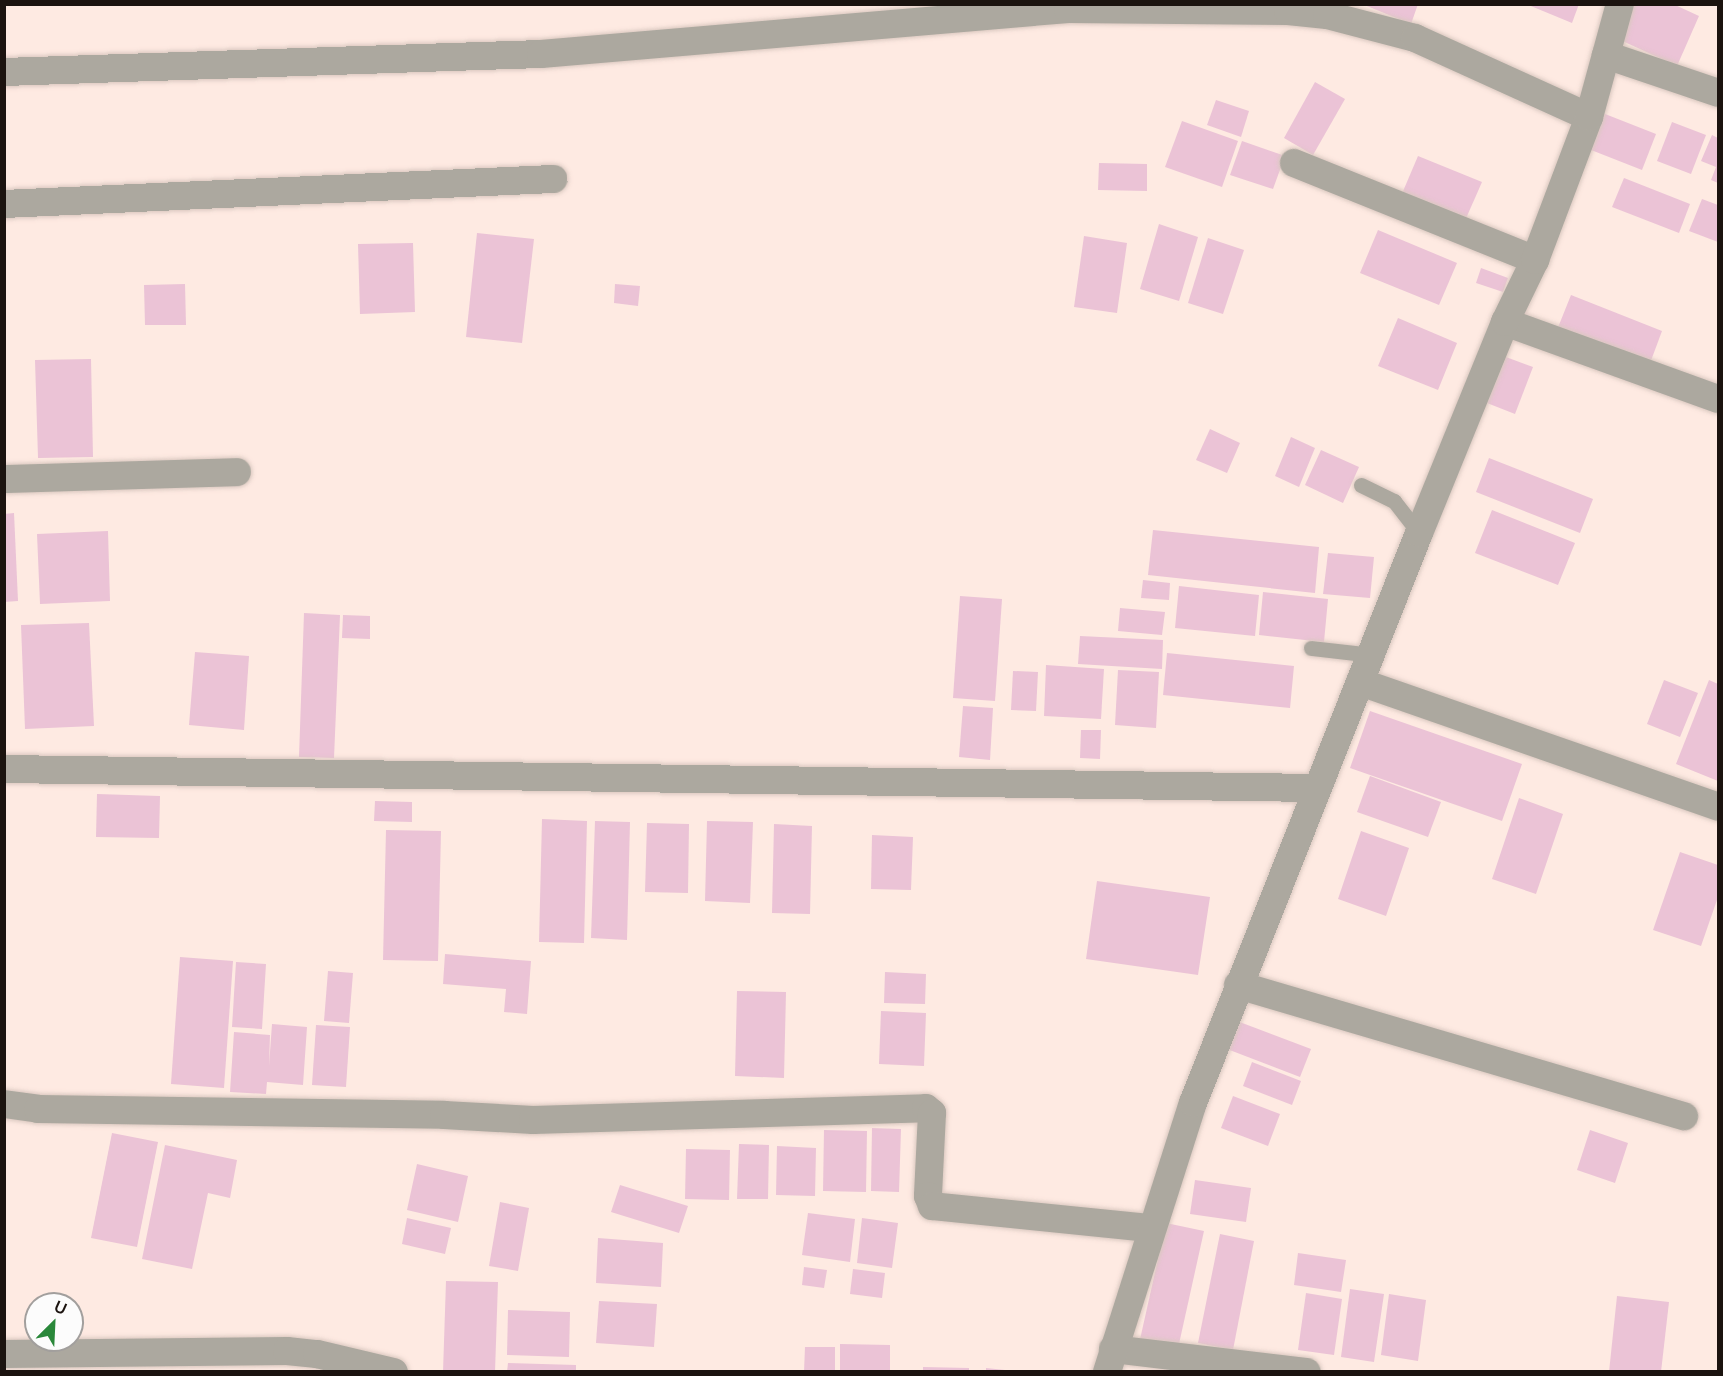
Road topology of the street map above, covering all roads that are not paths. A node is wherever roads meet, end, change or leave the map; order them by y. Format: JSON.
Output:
{"nodes":[{"id":1,"x":1620,"y":4,"type":"edge"},
{"id":2,"x":1606,"y":55,"type":"junction"},
{"id":3,"x":4,"y":72,"type":"edge"},
{"id":4,"x":1719,"y":93,"type":"edge"},
{"id":5,"x":1589,"y":117,"type":"junction"},
{"id":6,"x":1294,"y":163,"type":"dead end"},
{"id":7,"x":553,"y":179,"type":"dead end"},
{"id":8,"x":4,"y":204,"type":"edge"},
{"id":9,"x":1535,"y":260,"type":"junction"},
{"id":10,"x":1505,"y":322,"type":"junction"},
{"id":11,"x":1719,"y":399,"type":"edge"},
{"id":12,"x":237,"y":472,"type":"dead end"},
{"id":13,"x":4,"y":479,"type":"edge"},
{"id":14,"x":1361,"y":485,"type":"dead end"},
{"id":15,"x":1419,"y":533,"type":"junction"},
{"id":16,"x":1311,"y":648,"type":"dead end"},
{"id":17,"x":1372,"y":655,"type":"junction"},
{"id":18,"x":1360,"y":682,"type":"junction"},
{"id":19,"x":4,"y":769,"type":"edge"},
{"id":20,"x":1316,"y":788,"type":"junction"},
{"id":21,"x":1719,"y":807,"type":"edge"},
{"id":22,"x":1238,"y":985,"type":"junction"},
{"id":23,"x":4,"y":1104,"type":"edge"},
{"id":24,"x":1684,"y":1116,"type":"dead end"},
{"id":25,"x":1150,"y":1228,"type":"junction"},
{"id":26,"x":4,"y":1354,"type":"edge"},
{"id":27,"x":1110,"y":1360,"type":"edge"},
{"id":28,"x":394,"y":1371,"type":"edge"},
{"id":29,"x":1307,"y":1371,"type":"edge"}],
"edges":[{"from":1,"to":2,"type":"street"},
{"from":2,"to":4,"type":"street"},
{"from":2,"to":5,"type":"street"},
{"from":3,"to":5,"type":"street"},
{"from":5,"to":9,"type":"street"},
{"from":6,"to":9,"type":"street"},
{"from":7,"to":8,"type":"street"},
{"from":9,"to":10,"type":"street"},
{"from":10,"to":11,"type":"street"},
{"from":10,"to":15,"type":"street"},
{"from":12,"to":13,"type":"street"},
{"from":14,"to":15,"type":"lane"},
{"from":15,"to":17,"type":"street"},
{"from":16,"to":17,"type":"lane"},
{"from":17,"to":18,"type":"street"},
{"from":18,"to":20,"type":"street"},
{"from":18,"to":21,"type":"street"},
{"from":19,"to":20,"type":"street"},
{"from":20,"to":22,"type":"street"},
{"from":22,"to":24,"type":"street"},
{"from":22,"to":25,"type":"street"},
{"from":23,"to":25,"type":"street"},
{"from":25,"to":27,"type":"street"},
{"from":26,"to":28,"type":"street"},
{"from":27,"to":29,"type":"street"}]}
